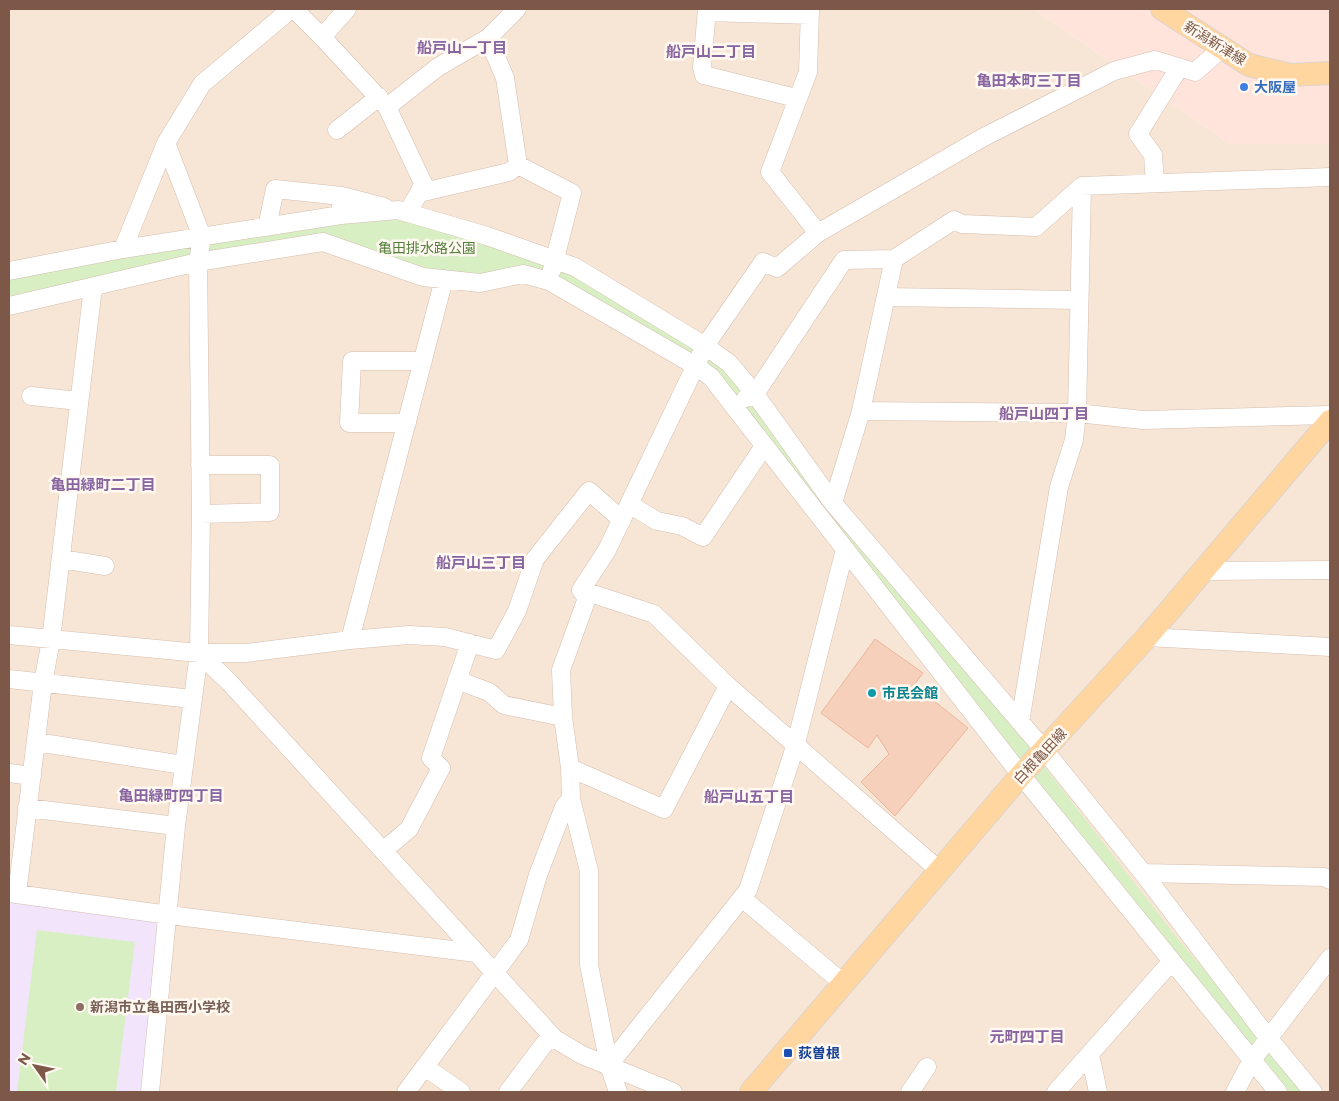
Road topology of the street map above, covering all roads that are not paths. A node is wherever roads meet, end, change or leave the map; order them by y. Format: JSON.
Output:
{"nodes":[{"id":1,"x":292,"y":9,"type":"edge"},
{"id":2,"x":347,"y":9,"type":"edge"},
{"id":3,"x":517,"y":9,"type":"edge"},
{"id":4,"x":1162,"y":9,"type":"edge"},
{"id":5,"x":707,"y":10,"type":"edge"},
{"id":6,"x":810,"y":12,"type":"edge"},
{"id":7,"x":322,"y":37,"type":"junction"},
{"id":8,"x":488,"y":38,"type":"junction"},
{"id":9,"x":1221,"y":49,"type":"junction"},
{"id":10,"x":1179,"y":68,"type":"junction"},
{"id":11,"x":1330,"y":73,"type":"edge"},
{"id":12,"x":796,"y":98,"type":"junction"},
{"id":13,"x":383,"y":102,"type":"junction"},
{"id":14,"x":337,"y":130,"type":"dead end"},
{"id":15,"x":166,"y":144,"type":"junction"},
{"id":16,"x":518,"y":165,"type":"junction"},
{"id":17,"x":1330,"y":177,"type":"edge"},
{"id":18,"x":1154,"y":183,"type":"junction"},
{"id":19,"x":1082,"y":186,"type":"junction"},
{"id":20,"x":419,"y":193,"type":"junction"},
{"id":21,"x":342,"y":196,"type":"junction"},
{"id":22,"x":402,"y":212,"type":"junction"},
{"id":23,"x":341,"y":215,"type":"junction"},
{"id":24,"x":267,"y":227,"type":"junction"},
{"id":25,"x":818,"y":233,"type":"junction"},
{"id":26,"x":202,"y":238,"type":"junction"},
{"id":27,"x":123,"y":249,"type":"junction"},
{"id":28,"x":894,"y":259,"type":"junction"},
{"id":29,"x":555,"y":260,"type":"junction"},
{"id":30,"x":198,"y":262,"type":"junction"},
{"id":31,"x":9,"y":271,"type":"edge"},
{"id":32,"x":444,"y":279,"type":"junction"},
{"id":33,"x":549,"y":281,"type":"junction"},
{"id":34,"x":93,"y":286,"type":"junction"},
{"id":35,"x":886,"y":297,"type":"junction"},
{"id":36,"x":1079,"y":300,"type":"junction"},
{"id":37,"x":9,"y":306,"type":"edge"},
{"id":38,"x":706,"y":346,"type":"junction"},
{"id":39,"x":423,"y":362,"type":"junction"},
{"id":40,"x":696,"y":366,"type":"junction"},
{"id":41,"x":754,"y":394,"type":"junction"},
{"id":42,"x":31,"y":396,"type":"dead end"},
{"id":43,"x":80,"y":401,"type":"junction"},
{"id":44,"x":732,"y":405,"type":"junction"},
{"id":45,"x":861,"y":411,"type":"junction"},
{"id":46,"x":1077,"y":413,"type":"junction"},
{"id":47,"x":1330,"y":415,"type":"edge"},
{"id":48,"x":1330,"y":421,"type":"edge"},
{"id":49,"x":407,"y":423,"type":"junction"},
{"id":50,"x":764,"y":446,"type":"junction"},
{"id":51,"x":200,"y":465,"type":"junction"},
{"id":52,"x":833,"y":503,"type":"junction"},
{"id":53,"x":626,"y":512,"type":"junction"},
{"id":54,"x":201,"y":514,"type":"junction"},
{"id":55,"x":845,"y":549,"type":"junction"},
{"id":56,"x":61,"y":559,"type":"junction"},
{"id":57,"x":105,"y":566,"type":"dead end"},
{"id":58,"x":1330,"y":570,"type":"edge"},
{"id":59,"x":1203,"y":571,"type":"junction"},
{"id":60,"x":581,"y":590,"type":"junction"},
{"id":61,"x":9,"y":634,"type":"edge"},
{"id":62,"x":1147,"y":637,"type":"junction"},
{"id":63,"x":51,"y":640,"type":"junction"},
{"id":64,"x":350,"y":640,"type":"junction"},
{"id":65,"x":470,"y":643,"type":"junction"},
{"id":66,"x":1330,"y":648,"type":"edge"},
{"id":67,"x":198,"y":653,"type":"junction"},
{"id":68,"x":9,"y":679,"type":"edge"},
{"id":69,"x":457,"y":680,"type":"junction"},
{"id":70,"x":43,"y":683,"type":"junction"},
{"id":71,"x":728,"y":686,"type":"junction"},
{"id":72,"x":192,"y":699,"type":"junction"},
{"id":73,"x":563,"y":717,"type":"junction"},
{"id":74,"x":1020,"y":722,"type":"junction"},
{"id":75,"x":36,"y":742,"type":"junction"},
{"id":76,"x":795,"y":747,"type":"junction"},
{"id":77,"x":1045,"y":751,"type":"junction"},
{"id":78,"x":183,"y":765,"type":"junction"},
{"id":79,"x":570,"y":768,"type":"junction"},
{"id":80,"x":9,"y":773,"type":"edge"},
{"id":81,"x":1021,"y":775,"type":"junction"},
{"id":82,"x":32,"y":776,"type":"junction"},
{"id":83,"x":571,"y":799,"type":"junction"},
{"id":84,"x":28,"y":808,"type":"junction"},
{"id":85,"x":176,"y":826,"type":"junction"},
{"id":86,"x":383,"y":851,"type":"junction"},
{"id":87,"x":940,"y":871,"type":"junction"},
{"id":88,"x":1143,"y":873,"type":"junction"},
{"id":89,"x":1330,"y":880,"type":"edge"},
{"id":90,"x":13,"y":894,"type":"edge"},
{"id":91,"x":742,"y":898,"type":"junction"},
{"id":92,"x":169,"y":916,"type":"junction"},
{"id":93,"x":476,"y":953,"type":"junction"},
{"id":94,"x":1330,"y":958,"type":"edge"},
{"id":95,"x":1172,"y":961,"type":"junction"},
{"id":96,"x":496,"y":974,"type":"junction"},
{"id":97,"x":844,"y":984,"type":"junction"},
{"id":98,"x":551,"y":1034,"type":"junction"},
{"id":99,"x":1269,"y":1039,"type":"junction"},
{"id":100,"x":1090,"y":1054,"type":"junction"},
{"id":101,"x":1252,"y":1060,"type":"junction"},
{"id":102,"x":609,"y":1065,"type":"junction"},
{"id":103,"x":425,"y":1067,"type":"junction"},
{"id":104,"x":927,"y":1067,"type":"dead end"},
{"id":105,"x":916,"y":1090,"type":"edge"},
{"id":106,"x":150,"y":1092,"type":"edge"},
{"id":107,"x":406,"y":1092,"type":"edge"},
{"id":108,"x":461,"y":1092,"type":"edge"},
{"id":109,"x":508,"y":1092,"type":"edge"},
{"id":110,"x":618,"y":1092,"type":"edge"},
{"id":111,"x":673,"y":1092,"type":"edge"},
{"id":112,"x":751,"y":1092,"type":"edge"},
{"id":113,"x":1056,"y":1092,"type":"edge"},
{"id":114,"x":1098,"y":1092,"type":"edge"},
{"id":115,"x":1235,"y":1092,"type":"edge"},
{"id":116,"x":1278,"y":1092,"type":"edge"},
{"id":117,"x":1314,"y":1092,"type":"edge"}],
"edges":[{"from":1,"to":7,"type":"street"},
{"from":1,"to":15,"type":"street"},
{"from":2,"to":7,"type":"street"},
{"from":3,"to":8,"type":"street"},
{"from":4,"to":9,"type":"main road","name":"新潟新津線"},
{"from":5,"to":6,"type":"street"},
{"from":5,"to":12,"type":"street"},
{"from":6,"to":12,"type":"street"},
{"from":7,"to":13,"type":"street"},
{"from":8,"to":13,"type":"street"},
{"from":8,"to":16,"type":"street"},
{"from":9,"to":10,"type":"street"},
{"from":9,"to":11,"type":"main road","name":"新潟新津線"},
{"from":10,"to":18,"type":"street"},
{"from":10,"to":25,"type":"street"},
{"from":12,"to":25,"type":"street"},
{"from":13,"to":14,"type":"street"},
{"from":13,"to":20,"type":"street"},
{"from":15,"to":26,"type":"street"},
{"from":15,"to":27,"type":"street"},
{"from":16,"to":20,"type":"street"},
{"from":16,"to":29,"type":"street"},
{"from":17,"to":18,"type":"street"},
{"from":18,"to":19,"type":"street"},
{"from":19,"to":28,"type":"street"},
{"from":19,"to":36,"type":"street"},
{"from":20,"to":22,"type":"street"},
{"from":21,"to":22,"type":"street"},
{"from":21,"to":23,"type":"street"},
{"from":21,"to":24,"type":"street"},
{"from":22,"to":23,"type":"street"},
{"from":22,"to":29,"type":"street"},
{"from":23,"to":24,"type":"street"},
{"from":24,"to":26,"type":"street"},
{"from":25,"to":38,"type":"street"},
{"from":26,"to":27,"type":"street"},
{"from":26,"to":30,"type":"street"},
{"from":27,"to":31,"type":"street"},
{"from":28,"to":35,"type":"street"},
{"from":28,"to":41,"type":"street"},
{"from":29,"to":33,"type":"street"},
{"from":29,"to":38,"type":"street"},
{"from":30,"to":32,"type":"street"},
{"from":30,"to":34,"type":"street"},
{"from":30,"to":51,"type":"street"},
{"from":32,"to":33,"type":"street"},
{"from":32,"to":39,"type":"street"},
{"from":33,"to":40,"type":"street"},
{"from":34,"to":37,"type":"street"},
{"from":34,"to":43,"type":"street"},
{"from":35,"to":36,"type":"street"},
{"from":35,"to":45,"type":"street"},
{"from":36,"to":46,"type":"street"},
{"from":38,"to":40,"type":"street"},
{"from":38,"to":41,"type":"street"},
{"from":39,"to":49,"type":"street"},
{"from":39,"to":49,"type":"street"},
{"from":40,"to":44,"type":"street"},
{"from":40,"to":53,"type":"street"},
{"from":41,"to":44,"type":"street"},
{"from":41,"to":52,"type":"street"},
{"from":42,"to":43,"type":"street"},
{"from":43,"to":56,"type":"street"},
{"from":44,"to":50,"type":"street"},
{"from":45,"to":46,"type":"street"},
{"from":45,"to":52,"type":"street"},
{"from":46,"to":47,"type":"street"},
{"from":46,"to":74,"type":"street"},
{"from":48,"to":59,"type":"main road","name":"白根亀田線"},
{"from":49,"to":64,"type":"street"},
{"from":50,"to":53,"type":"street"},
{"from":50,"to":55,"type":"street"},
{"from":51,"to":54,"type":"street"},
{"from":51,"to":54,"type":"street"},
{"from":52,"to":74,"type":"street"},
{"from":53,"to":60,"type":"street"},
{"from":53,"to":65,"type":"street"},
{"from":54,"to":67,"type":"street"},
{"from":55,"to":76,"type":"street"},
{"from":55,"to":81,"type":"street"},
{"from":56,"to":57,"type":"street"},
{"from":56,"to":63,"type":"street"},
{"from":58,"to":59,"type":"street"},
{"from":59,"to":62,"type":"main road","name":"白根亀田線"},
{"from":60,"to":71,"type":"street"},
{"from":60,"to":73,"type":"street"},
{"from":61,"to":63,"type":"street"},
{"from":62,"to":66,"type":"street"},
{"from":62,"to":77,"type":"main road","name":"白根亀田線"},
{"from":63,"to":67,"type":"street"},
{"from":63,"to":70,"type":"street"},
{"from":64,"to":65,"type":"street"},
{"from":64,"to":67,"type":"street"},
{"from":65,"to":69,"type":"street"},
{"from":67,"to":72,"type":"street"},
{"from":67,"to":86,"type":"street"},
{"from":68,"to":70,"type":"street"},
{"from":69,"to":73,"type":"street"},
{"from":69,"to":86,"type":"street"},
{"from":70,"to":72,"type":"street"},
{"from":70,"to":75,"type":"street"},
{"from":71,"to":76,"type":"street"},
{"from":71,"to":79,"type":"street"},
{"from":72,"to":78,"type":"street"},
{"from":73,"to":79,"type":"street"},
{"from":74,"to":77,"type":"street"},
{"from":75,"to":78,"type":"street"},
{"from":75,"to":82,"type":"street"},
{"from":76,"to":87,"type":"street"},
{"from":76,"to":91,"type":"street"},
{"from":77,"to":81,"type":"main road","name":"白根亀田線"},
{"from":77,"to":88,"type":"street"},
{"from":78,"to":85,"type":"street"},
{"from":79,"to":83,"type":"street"},
{"from":80,"to":82,"type":"street"},
{"from":81,"to":87,"type":"main road","name":"白根亀田線"},
{"from":81,"to":95,"type":"street"},
{"from":82,"to":84,"type":"street"},
{"from":83,"to":96,"type":"street"},
{"from":83,"to":102,"type":"street"},
{"from":84,"to":85,"type":"street"},
{"from":84,"to":90,"type":"street"},
{"from":85,"to":92,"type":"street"},
{"from":86,"to":93,"type":"street"},
{"from":87,"to":97,"type":"main road","name":"白根亀田線"},
{"from":88,"to":89,"type":"street"},
{"from":88,"to":99,"type":"street"},
{"from":90,"to":92,"type":"street"},
{"from":91,"to":97,"type":"street"},
{"from":91,"to":102,"type":"street"},
{"from":92,"to":93,"type":"street"},
{"from":92,"to":106,"type":"street"},
{"from":93,"to":96,"type":"street"},
{"from":94,"to":99,"type":"street"},
{"from":95,"to":100,"type":"street"},
{"from":95,"to":101,"type":"street"},
{"from":96,"to":98,"type":"street"},
{"from":96,"to":103,"type":"street"},
{"from":97,"to":112,"type":"main road","name":"白根亀田線"},
{"from":98,"to":102,"type":"street"},
{"from":98,"to":109,"type":"street"},
{"from":99,"to":101,"type":"street"},
{"from":99,"to":117,"type":"street"},
{"from":100,"to":113,"type":"street"},
{"from":100,"to":114,"type":"street"},
{"from":101,"to":115,"type":"street"},
{"from":101,"to":116,"type":"street"},
{"from":102,"to":110,"type":"street"},
{"from":102,"to":111,"type":"street"},
{"from":103,"to":107,"type":"street"},
{"from":103,"to":108,"type":"street"},
{"from":104,"to":105,"type":"street"}]}
